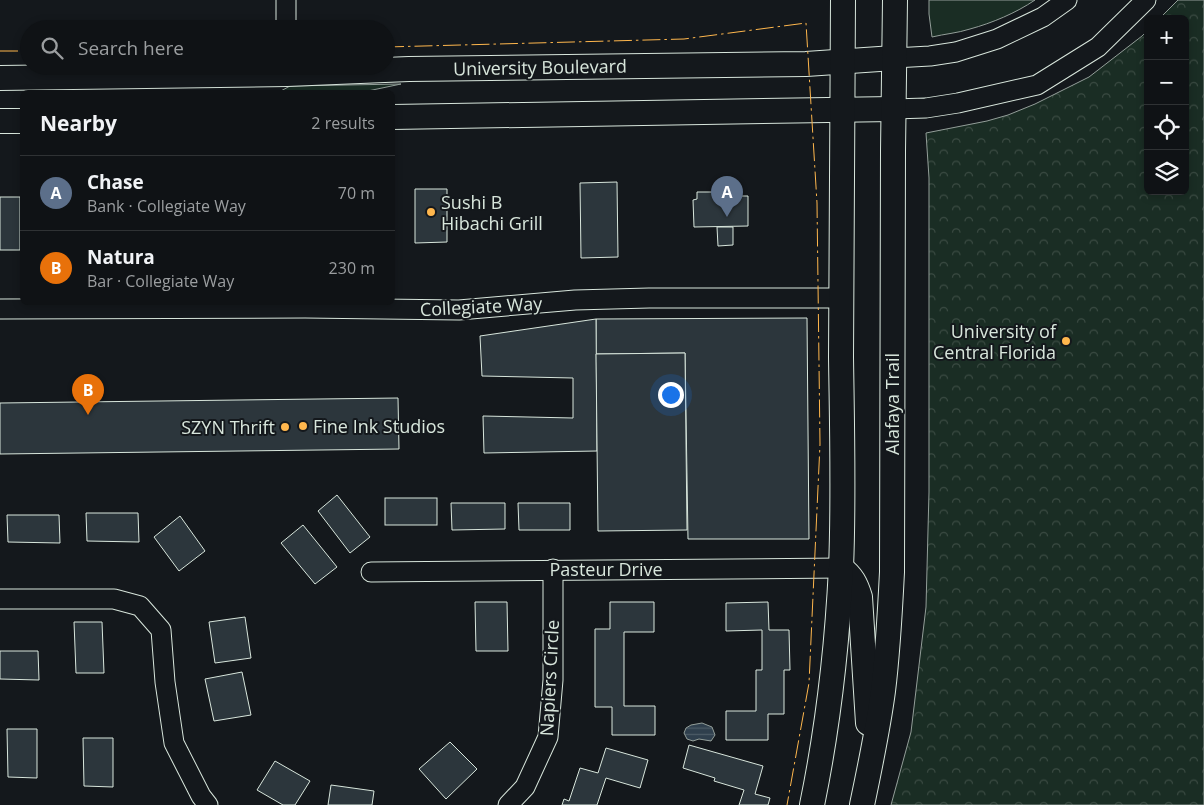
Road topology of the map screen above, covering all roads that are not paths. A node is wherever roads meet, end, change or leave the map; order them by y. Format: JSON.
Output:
{"nodes":[{"id":1,"x":286,"y":0,"type":"edge"},
{"id":2,"x":844,"y":0,"type":"edge"},
{"id":3,"x":895,"y":0,"type":"edge"},
{"id":4,"x":1067,"y":0,"type":"edge"},
{"id":5,"x":1146,"y":0,"type":"edge"},
{"id":6,"x":286,"y":20,"type":"edge"},
{"id":7,"x":894,"y":58,"type":"junction"},
{"id":8,"x":843,"y":61,"type":"junction"},
{"id":9,"x":395,"y":69,"type":"edge"},
{"id":10,"x":108,"y":75,"type":"edge"},
{"id":11,"x":281,"y":75,"type":"edge"},
{"id":12,"x":0,"y":78,"type":"edge"},
{"id":13,"x":262,"y":90,"type":"edge"},
{"id":14,"x":893,"y":109,"type":"junction"},
{"id":15,"x":842,"y":110,"type":"junction"},
{"id":16,"x":395,"y":117,"type":"edge"},
{"id":17,"x":20,"y":120,"type":"edge"},
{"id":18,"x":0,"y":121,"type":"edge"},
{"id":19,"x":841,"y":298,"type":"junction"},
{"id":20,"x":305,"y":305,"type":"edge"},
{"id":21,"x":275,"y":306,"type":"edge"},
{"id":22,"x":0,"y":309,"type":"edge"},
{"id":23,"x":841,"y":568,"type":"junction"},
{"id":24,"x":553,"y":570,"type":"junction"},
{"id":25,"x":371,"y":572,"type":"dead end"},
{"id":26,"x":0,"y":600,"type":"edge"},
{"id":27,"x":871,"y":764,"type":"junction"},
{"id":28,"x":198,"y":802,"type":"edge"},
{"id":29,"x":508,"y":805,"type":"edge"},
{"id":30,"x":812,"y":805,"type":"edge"},
{"id":31,"x":862,"y":805,"type":"edge"}],
"edges":[{"from":1,"to":6,"type":"street"},
{"from":2,"to":8,"type":"main road"},
{"from":3,"to":7,"type":"main road","name":"Alafaya Trail"},
{"from":4,"to":7,"type":"street","name":"University Boulevard"},
{"from":5,"to":14,"type":"street"},
{"from":7,"to":8,"type":"main road","name":"University Boulevard"},
{"from":7,"to":14,"type":"main road","name":"Alafaya Trail"},
{"from":8,"to":9,"type":"main road","name":"University Boulevard"},
{"from":8,"to":15,"type":"main road"},
{"from":10,"to":12,"type":"main road","name":"University Boulevard"},
{"from":11,"to":13,"type":"main road"},
{"from":14,"to":15,"type":"main road"},
{"from":14,"to":27,"type":"main road","name":"Alafaya Trail"},
{"from":15,"to":16,"type":"main road"},
{"from":15,"to":19,"type":"main road"},
{"from":17,"to":18,"type":"main road"},
{"from":19,"to":20,"type":"street","name":"Collegiate Way"},
{"from":19,"to":23,"type":"main road"},
{"from":20,"to":21,"type":"street","name":"Collegiate Way"},
{"from":21,"to":22,"type":"street","name":"Collegiate Way"},
{"from":23,"to":24,"type":"street","name":"Pasteur Drive"},
{"from":23,"to":27,"type":"main road"},
{"from":23,"to":30,"type":"main road"},
{"from":24,"to":25,"type":"street","name":"Pasteur Drive"},
{"from":24,"to":29,"type":"street","name":"Napiers Circle"},
{"from":26,"to":28,"type":"street"},
{"from":27,"to":31,"type":"main road","name":"Alafaya Trail"}]}
